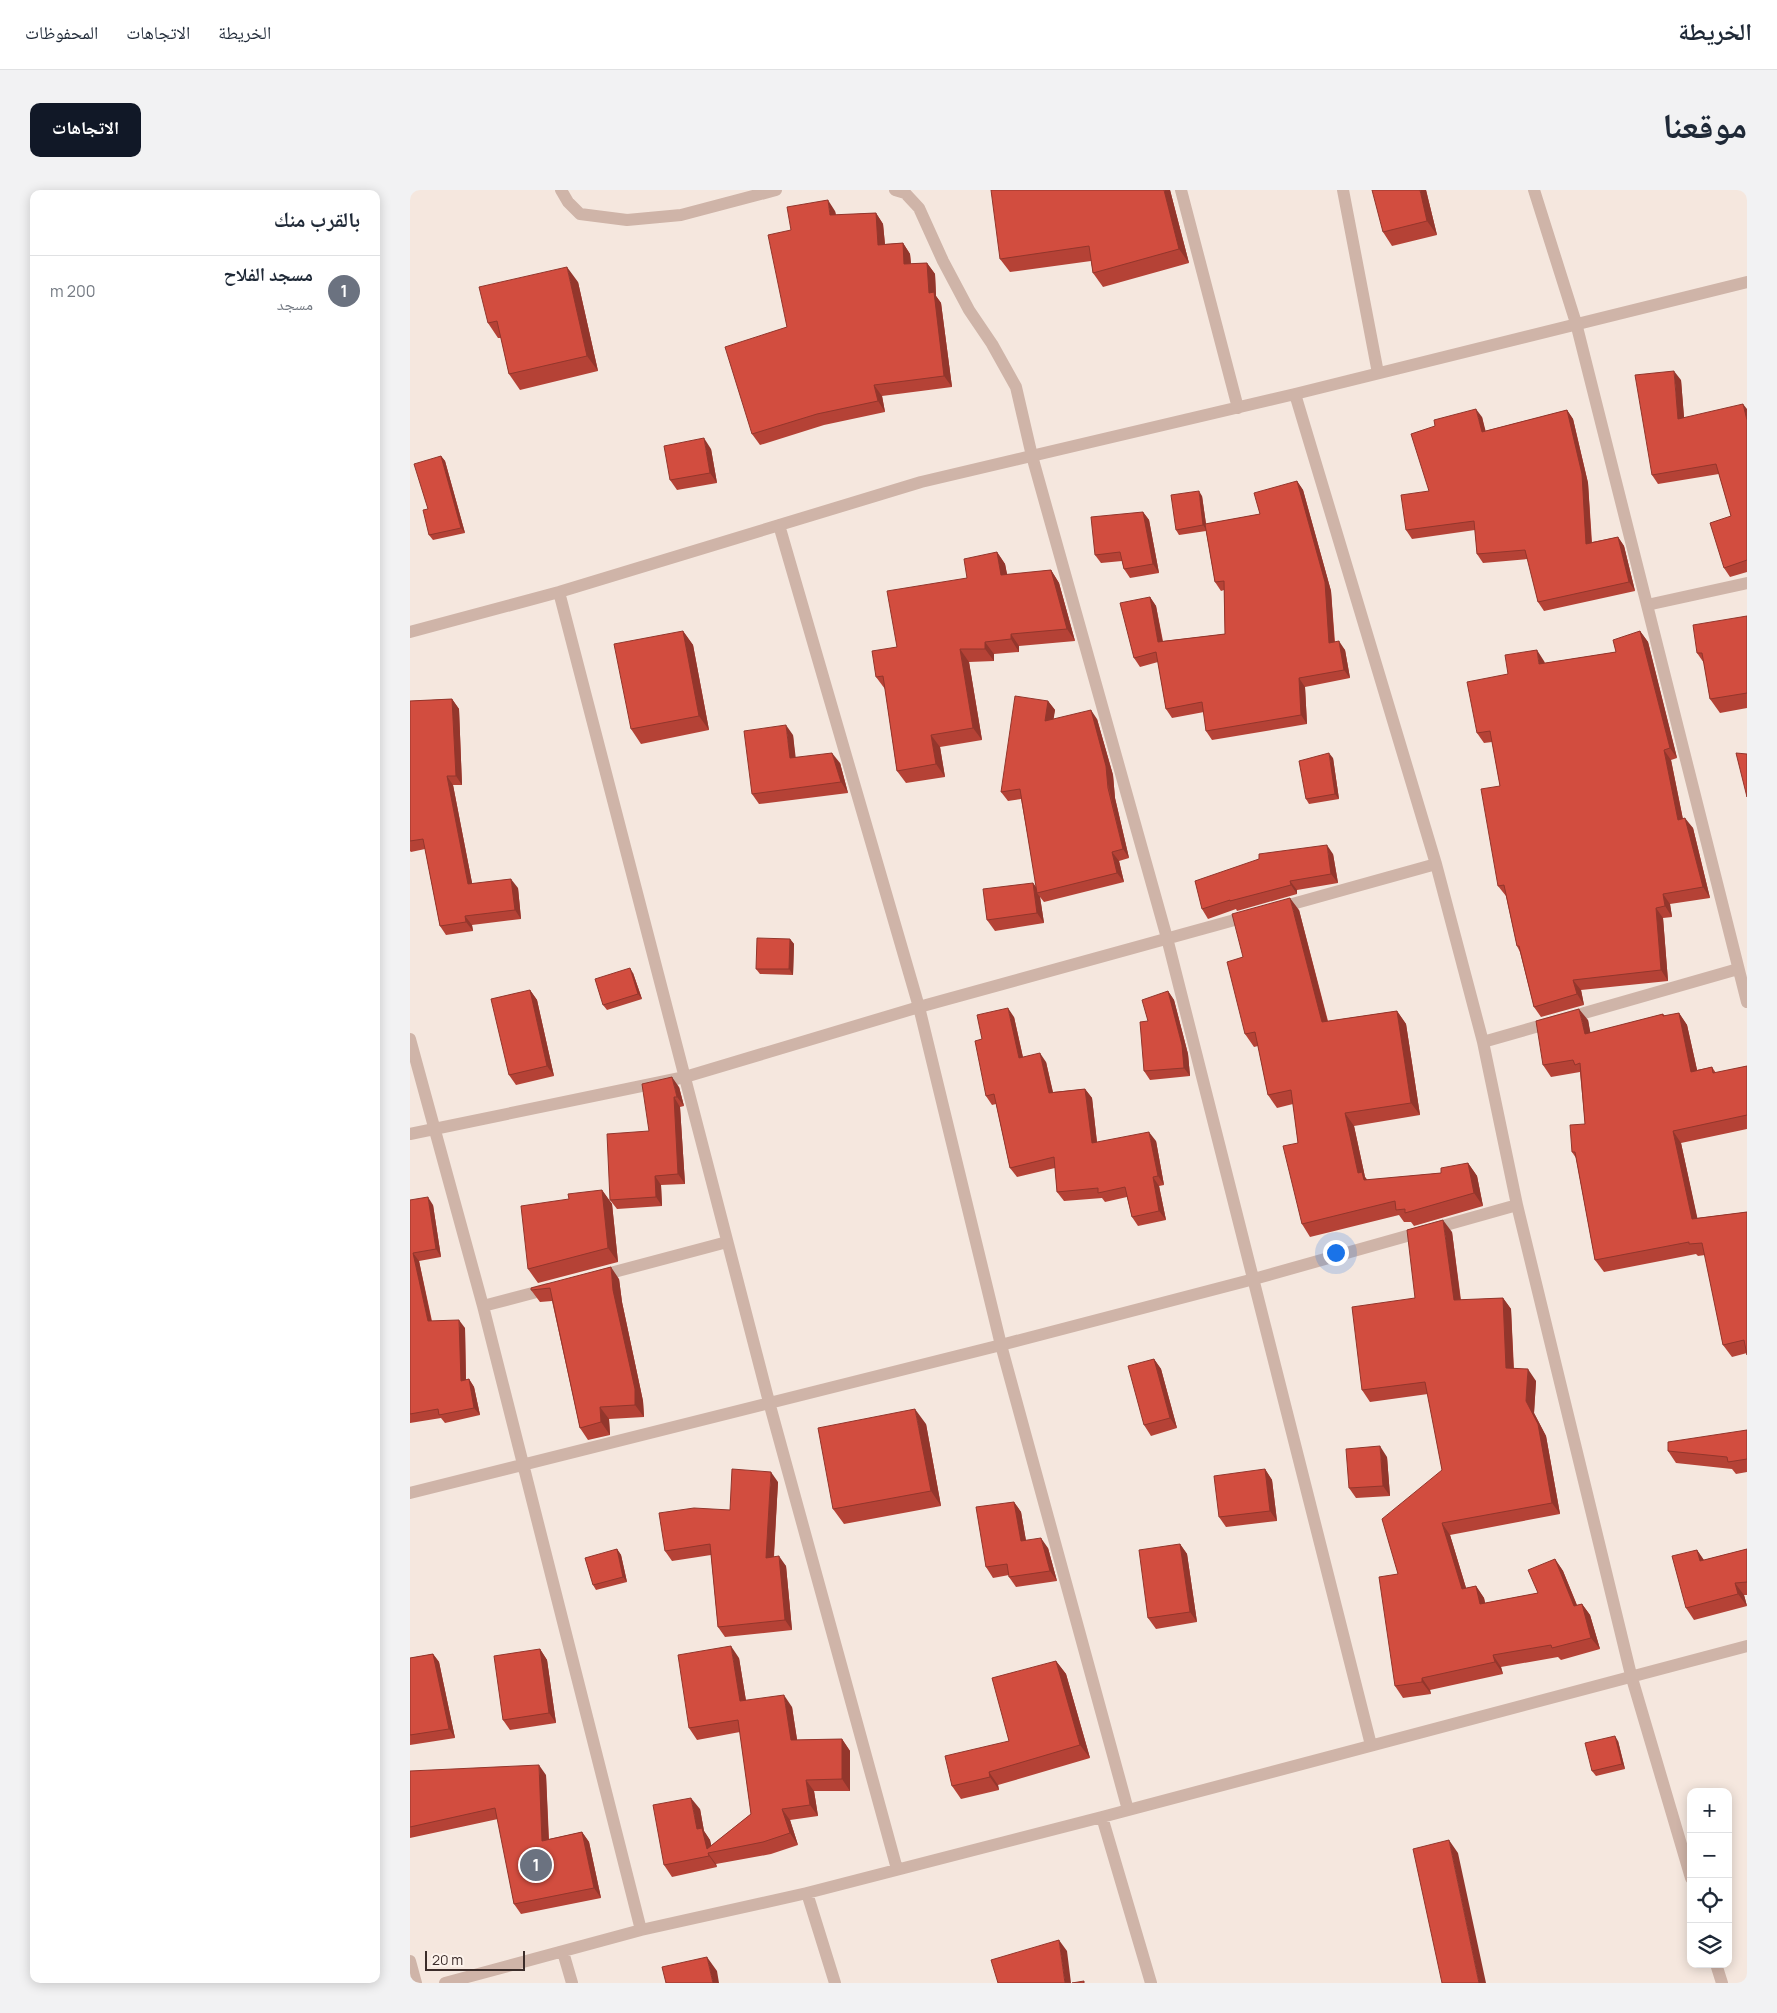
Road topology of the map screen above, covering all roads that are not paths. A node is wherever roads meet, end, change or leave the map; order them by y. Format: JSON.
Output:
{"nodes":[{"id":1,"x":561,"y":190,"type":"edge"},
{"id":2,"x":776,"y":190,"type":"edge"},
{"id":3,"x":1181,"y":190,"type":"edge"},
{"id":4,"x":1344,"y":190,"type":"edge"},
{"id":5,"x":1534,"y":190,"type":"edge"},
{"id":6,"x":906,"y":191,"type":"edge"},
{"id":7,"x":1747,"y":282,"type":"edge"},
{"id":8,"x":1576,"y":323,"type":"junction"},
{"id":9,"x":1378,"y":373,"type":"junction"},
{"id":10,"x":1296,"y":394,"type":"junction"},
{"id":11,"x":1238,"y":408,"type":"junction"},
{"id":12,"x":1032,"y":456,"type":"junction"},
{"id":13,"x":779,"y":525,"type":"junction"},
{"id":14,"x":1747,"y":583,"type":"edge"},
{"id":15,"x":559,"y":592,"type":"junction"},
{"id":16,"x":1647,"y":605,"type":"junction"},
{"id":17,"x":410,"y":632,"type":"edge"},
{"id":18,"x":1436,"y":864,"type":"junction"},
{"id":19,"x":1167,"y":938,"type":"junction"},
{"id":20,"x":1738,"y":969,"type":"junction"},
{"id":21,"x":1747,"y":1002,"type":"edge"},
{"id":22,"x":919,"y":1007,"type":"junction"},
{"id":23,"x":410,"y":1039,"type":"edge"},
{"id":24,"x":1483,"y":1042,"type":"junction"},
{"id":25,"x":685,"y":1077,"type":"junction"},
{"id":26,"x":433,"y":1127,"type":"junction"},
{"id":27,"x":410,"y":1134,"type":"edge"},
{"id":28,"x":1516,"y":1205,"type":"junction"},
{"id":29,"x":727,"y":1242,"type":"junction"},
{"id":30,"x":586,"y":1279,"type":"edge"},
{"id":31,"x":1254,"y":1279,"type":"junction"},
{"id":32,"x":558,"y":1286,"type":"edge"},
{"id":33,"x":483,"y":1306,"type":"junction"},
{"id":34,"x":1001,"y":1345,"type":"junction"},
{"id":35,"x":769,"y":1402,"type":"junction"},
{"id":36,"x":522,"y":1465,"type":"junction"},
{"id":37,"x":410,"y":1493,"type":"edge"},
{"id":38,"x":1747,"y":1646,"type":"edge"},
{"id":39,"x":1631,"y":1675,"type":"junction"},
{"id":40,"x":1371,"y":1745,"type":"junction"},
{"id":41,"x":1128,"y":1810,"type":"junction"},
{"id":42,"x":1102,"y":1817,"type":"junction"},
{"id":43,"x":1687,"y":1864,"type":"edge"},
{"id":44,"x":897,"y":1869,"type":"junction"},
{"id":45,"x":807,"y":1893,"type":"junction"},
{"id":46,"x":641,"y":1930,"type":"junction"},
{"id":47,"x":563,"y":1952,"type":"junction"},
{"id":48,"x":410,"y":1961,"type":"edge"},
{"id":49,"x":1717,"y":1968,"type":"edge"},
{"id":50,"x":416,"y":1983,"type":"edge"},
{"id":51,"x":445,"y":1983,"type":"edge"},
{"id":52,"x":572,"y":1983,"type":"edge"},
{"id":53,"x":835,"y":1983,"type":"edge"},
{"id":54,"x":1151,"y":1983,"type":"edge"},
{"id":55,"x":1722,"y":1983,"type":"edge"}],
"edges":[{"from":1,"to":2,"type":"street"},
{"from":3,"to":11,"type":"street"},
{"from":4,"to":9,"type":"street"},
{"from":5,"to":8,"type":"street"},
{"from":6,"to":12,"type":"street"},
{"from":7,"to":8,"type":"street"},
{"from":8,"to":9,"type":"street"},
{"from":8,"to":16,"type":"street"},
{"from":9,"to":10,"type":"street"},
{"from":10,"to":11,"type":"street"},
{"from":10,"to":18,"type":"street"},
{"from":11,"to":12,"type":"street"},
{"from":12,"to":13,"type":"street"},
{"from":12,"to":19,"type":"street"},
{"from":13,"to":15,"type":"street"},
{"from":13,"to":22,"type":"street"},
{"from":14,"to":16,"type":"street"},
{"from":15,"to":17,"type":"street"},
{"from":15,"to":25,"type":"street"},
{"from":16,"to":20,"type":"street"},
{"from":18,"to":19,"type":"street"},
{"from":18,"to":24,"type":"street"},
{"from":19,"to":22,"type":"street"},
{"from":19,"to":31,"type":"street"},
{"from":20,"to":21,"type":"street"},
{"from":20,"to":24,"type":"street"},
{"from":22,"to":25,"type":"street"},
{"from":22,"to":34,"type":"street"},
{"from":23,"to":26,"type":"street"},
{"from":24,"to":28,"type":"street"},
{"from":25,"to":26,"type":"street"},
{"from":25,"to":29,"type":"street"},
{"from":26,"to":27,"type":"street"},
{"from":26,"to":33,"type":"street"},
{"from":28,"to":31,"type":"street"},
{"from":28,"to":39,"type":"street"},
{"from":29,"to":30,"type":"street"},
{"from":29,"to":35,"type":"street"},
{"from":31,"to":34,"type":"street"},
{"from":31,"to":40,"type":"street"},
{"from":32,"to":33,"type":"street"},
{"from":33,"to":36,"type":"street"},
{"from":34,"to":35,"type":"street"},
{"from":34,"to":41,"type":"street"},
{"from":35,"to":36,"type":"street"},
{"from":35,"to":44,"type":"street"},
{"from":36,"to":37,"type":"street"},
{"from":36,"to":46,"type":"street"},
{"from":38,"to":39,"type":"street"},
{"from":39,"to":40,"type":"street"},
{"from":39,"to":43,"type":"street"},
{"from":40,"to":41,"type":"street"},
{"from":41,"to":42,"type":"street"},
{"from":42,"to":44,"type":"street"},
{"from":42,"to":54,"type":"street"},
{"from":44,"to":45,"type":"street"},
{"from":45,"to":46,"type":"street"},
{"from":45,"to":53,"type":"street"},
{"from":46,"to":47,"type":"street"},
{"from":47,"to":51,"type":"street"},
{"from":47,"to":52,"type":"street"},
{"from":48,"to":50,"type":"street"},
{"from":49,"to":55,"type":"street"}]}
